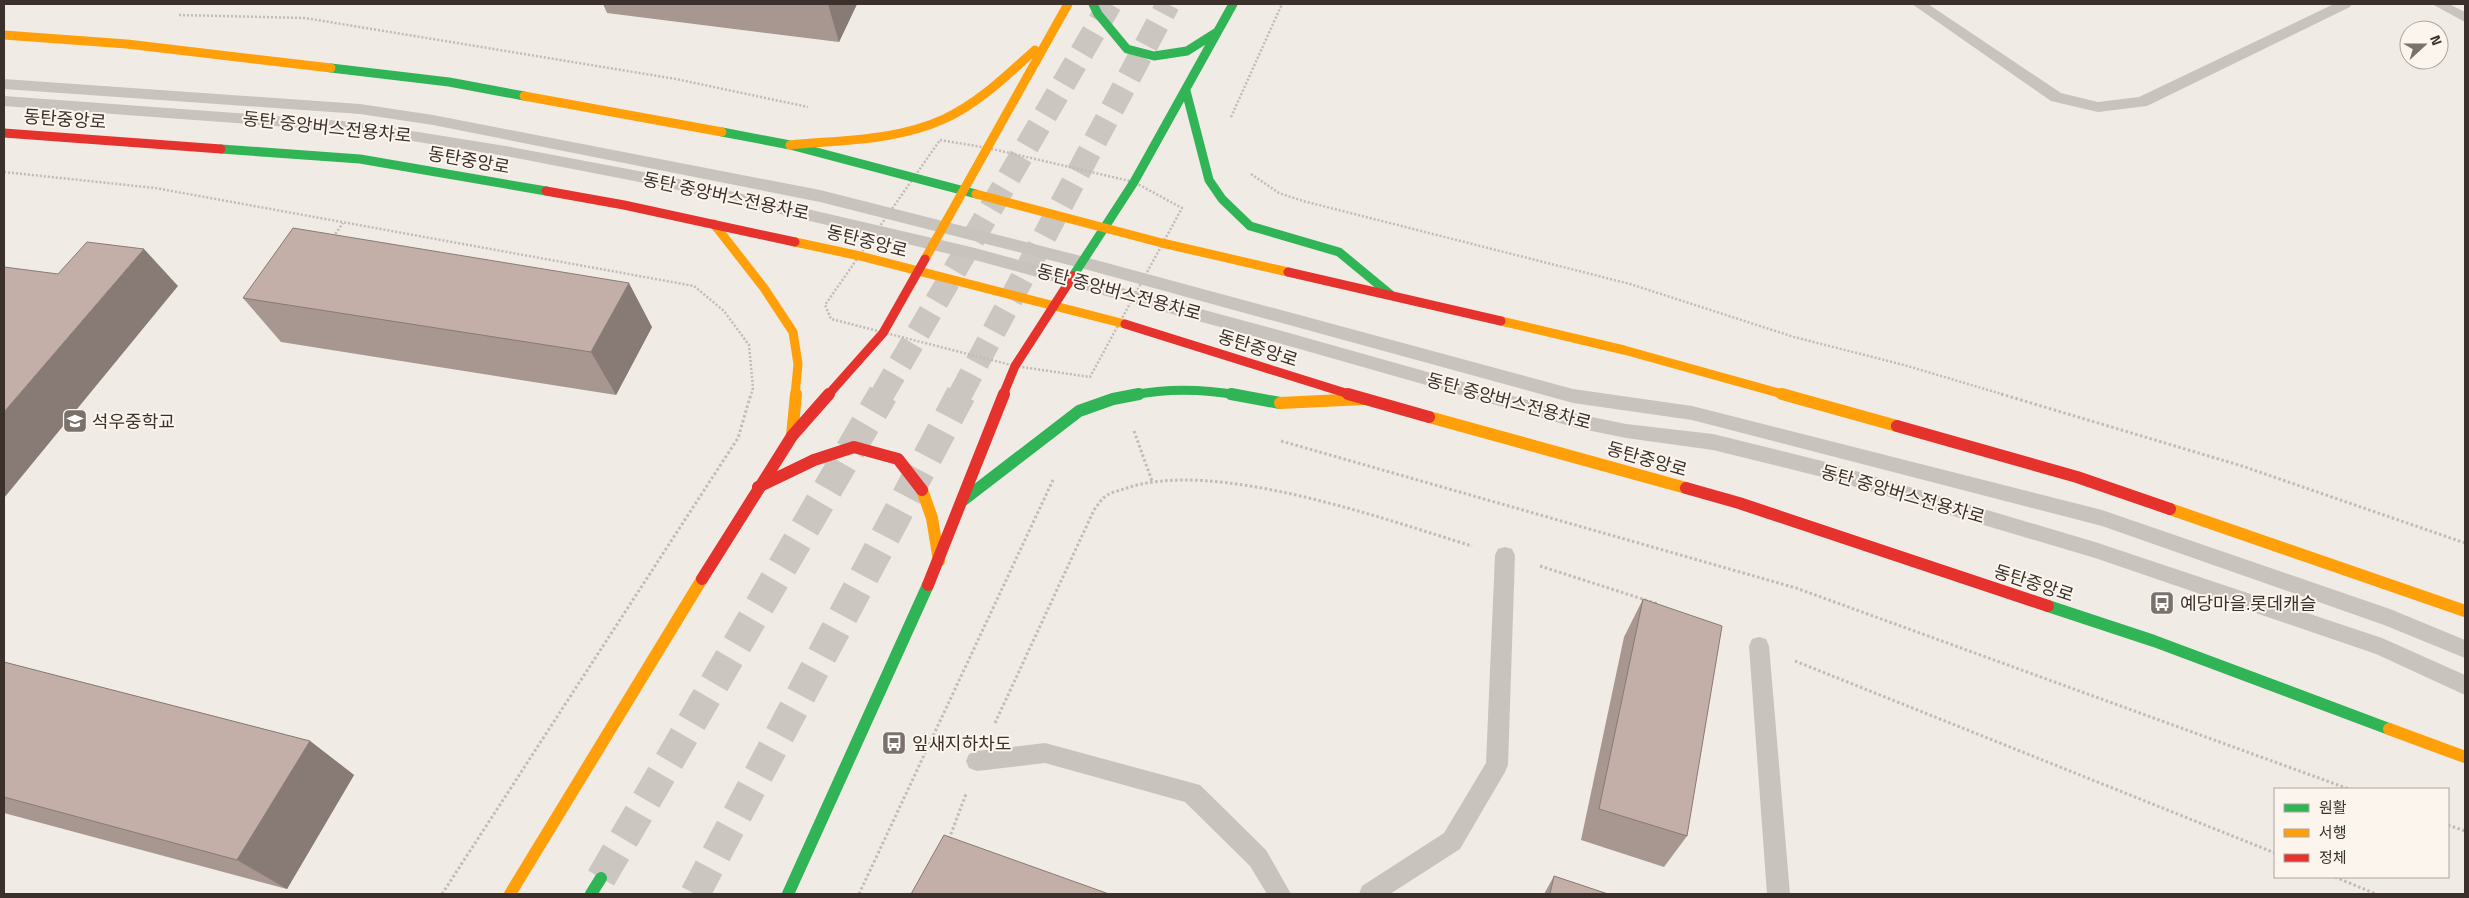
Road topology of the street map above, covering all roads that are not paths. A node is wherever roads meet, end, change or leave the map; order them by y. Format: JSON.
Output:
{"nodes":[{"id":1,"x":1068,"y":4,"type":"edge"},
{"id":2,"x":1093,"y":4,"type":"edge"},
{"id":3,"x":1233,"y":4,"type":"edge"},
{"id":4,"x":1919,"y":4,"type":"edge"},
{"id":5,"x":2345,"y":4,"type":"edge"},
{"id":6,"x":2439,"y":4,"type":"edge"},
{"id":7,"x":2465,"y":18,"type":"edge"},
{"id":8,"x":1220,"y":30,"type":"junction"},
{"id":9,"x":1054,"y":32,"type":"junction"},
{"id":10,"x":4,"y":34,"type":"edge"},
{"id":11,"x":4,"y":84,"type":"edge"},
{"id":12,"x":1186,"y":91,"type":"junction"},
{"id":13,"x":4,"y":101,"type":"edge"},
{"id":14,"x":4,"y":132,"type":"edge"},
{"id":15,"x":790,"y":145,"type":"junction"},
{"id":16,"x":964,"y":191,"type":"junction"},
{"id":17,"x":714,"y":224,"type":"junction"},
{"id":18,"x":942,"y":228,"type":"junction"},
{"id":19,"x":1103,"y":228,"type":"junction"},
{"id":20,"x":933,"y":244,"type":"junction"},
{"id":21,"x":1081,"y":262,"type":"junction"},
{"id":22,"x":918,"y":271,"type":"junction"},
{"id":23,"x":1070,"y":278,"type":"junction"},
{"id":24,"x":1391,"y":295,"type":"junction"},
{"id":25,"x":1055,"y":305,"type":"junction"},
{"id":26,"x":1364,"y":400,"type":"junction"},
{"id":27,"x":792,"y":436,"type":"junction"},
{"id":28,"x":758,"y":487,"type":"junction"},
{"id":29,"x":962,"y":501,"type":"junction"},
{"id":30,"x":1505,"y":555,"type":"dead end"},
{"id":31,"x":939,"y":562,"type":"junction"},
{"id":32,"x":2465,"y":611,"type":"edge"},
{"id":33,"x":1759,"y":646,"type":"dead end"},
{"id":34,"x":2465,"y":649,"type":"edge"},
{"id":35,"x":2465,"y":685,"type":"edge"},
{"id":36,"x":2465,"y":756,"type":"edge"},
{"id":37,"x":977,"y":761,"type":"dead end"},
{"id":38,"x":601,"y":878,"type":"tunnel mouth"},
{"id":39,"x":510,"y":894,"type":"edge"},
{"id":40,"x":591,"y":894,"type":"edge"},
{"id":41,"x":788,"y":894,"type":"edge"},
{"id":42,"x":1280,"y":894,"type":"edge"},
{"id":43,"x":1370,"y":894,"type":"edge"},
{"id":44,"x":1779,"y":894,"type":"edge"}],
"edges":[{"from":1,"to":9,"type":"street"},
{"from":2,"to":8,"type":"street"},
{"from":3,"to":8,"type":"street"},
{"from":4,"to":5,"type":"lane"},
{"from":6,"to":7,"type":"lane"},
{"from":8,"to":12,"type":"street"},
{"from":9,"to":15,"type":"street"},
{"from":9,"to":16,"type":"street"},
{"from":10,"to":15,"type":"street"},
{"from":11,"to":18,"type":"lane","name":"동탄 중앙버스전용차로"},
{"from":12,"to":19,"type":"street"},
{"from":12,"to":24,"type":"street"},
{"from":13,"to":20,"type":"lane","name":"동탄 중앙버스전용차로"},
{"from":14,"to":17,"type":"street","name":"동탄중앙로"},
{"from":15,"to":16,"type":"street"},
{"from":16,"to":18,"type":"street"},
{"from":16,"to":19,"type":"street"},
{"from":17,"to":22,"type":"street","name":"동탄중앙로"},
{"from":17,"to":27,"type":"street"},
{"from":18,"to":20,"type":"street"},
{"from":18,"to":21,"type":"lane","name":"동탄 중앙버스전용차로"},
{"from":19,"to":21,"type":"street"},
{"from":19,"to":24,"type":"street"},
{"from":20,"to":22,"type":"street"},
{"from":20,"to":23,"type":"lane","name":"동탄 중앙버스전용차로"},
{"from":21,"to":23,"type":"street"},
{"from":21,"to":34,"type":"lane","name":"동탄 중앙버스전용차로"},
{"from":22,"to":25,"type":"street","name":"동탄중앙로"},
{"from":22,"to":27,"type":"street"},
{"from":23,"to":25,"type":"street"},
{"from":23,"to":35,"type":"lane","name":"동탄 중앙버스전용차로"},
{"from":24,"to":32,"type":"street"},
{"from":25,"to":26,"type":"street","name":"동탄중앙로"},
{"from":25,"to":29,"type":"street"},
{"from":26,"to":29,"type":"street"},
{"from":26,"to":36,"type":"street","name":"동탄중앙로"},
{"from":27,"to":28,"type":"street"},
{"from":28,"to":31,"type":"street"},
{"from":28,"to":39,"type":"street"},
{"from":29,"to":31,"type":"street"},
{"from":30,"to":43,"type":"lane"},
{"from":31,"to":41,"type":"street"},
{"from":33,"to":44,"type":"lane"},
{"from":37,"to":42,"type":"lane"},
{"from":38,"to":40,"type":"street"}]}
